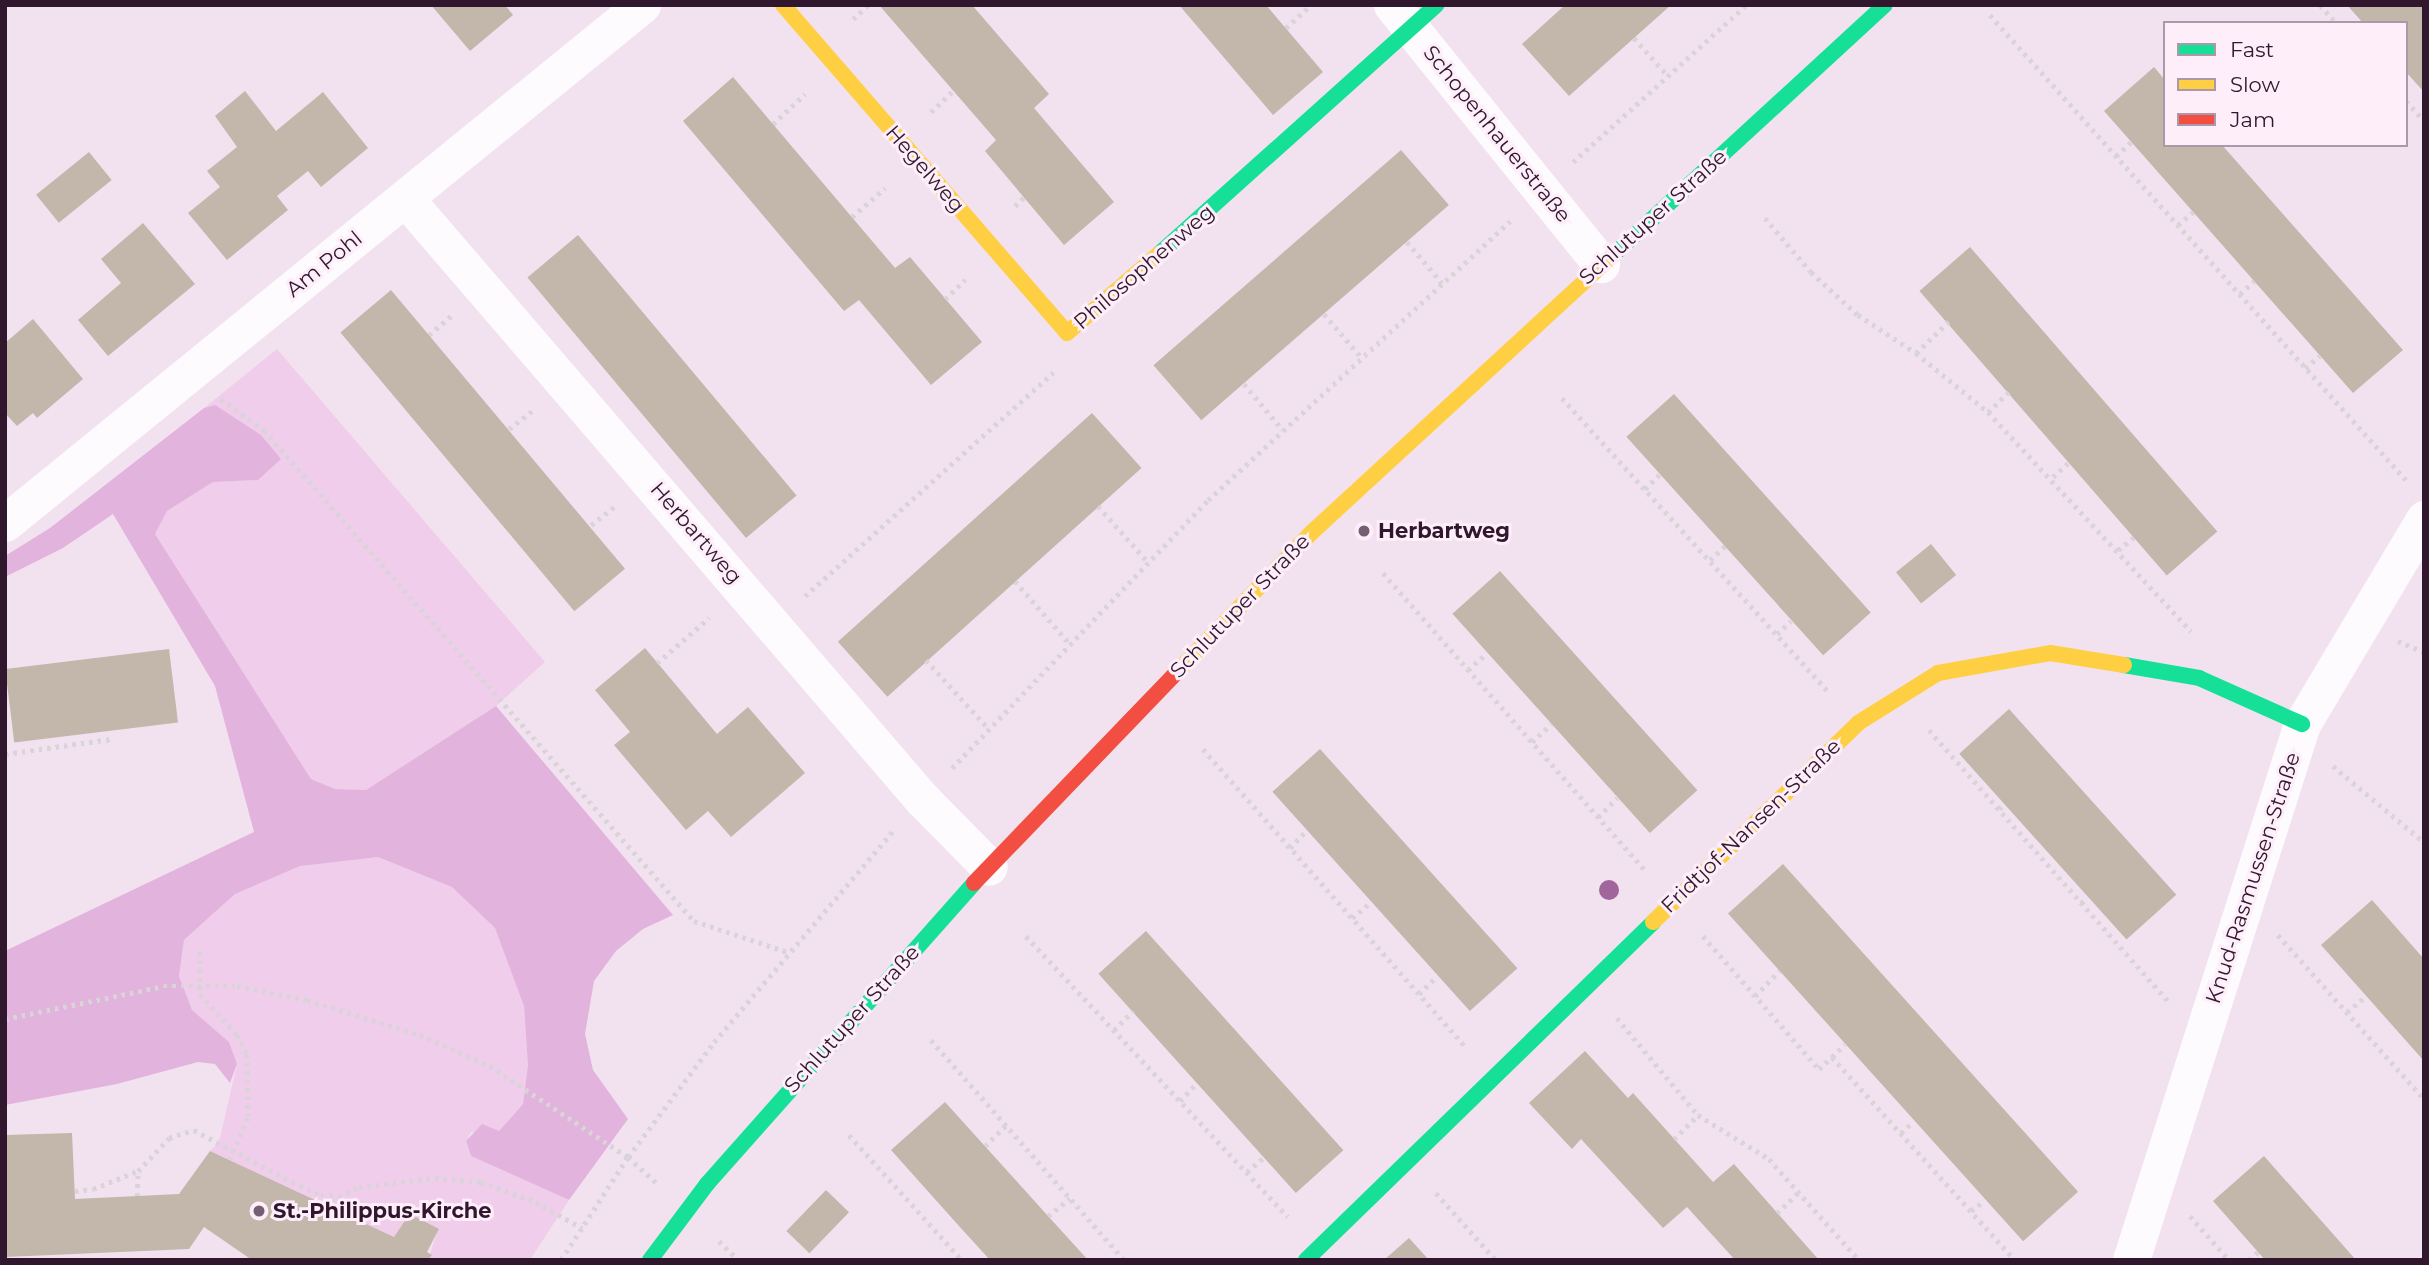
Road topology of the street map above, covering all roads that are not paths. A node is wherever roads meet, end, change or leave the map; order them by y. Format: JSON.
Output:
{"nodes":[{"id":1,"x":642,"y":5,"type":"edge"},
{"id":2,"x":783,"y":5,"type":"edge"},
{"id":3,"x":1885,"y":5,"type":"edge"},
{"id":4,"x":1414,"y":13,"type":"edge"},
{"id":5,"x":405,"y":198,"type":"junction"},
{"id":6,"x":1601,"y":264,"type":"junction"},
{"id":7,"x":1068,"y":333,"type":"joint"},
{"id":8,"x":2424,"y":519,"type":"edge"},
{"id":9,"x":5,"y":523,"type":"edge"},
{"id":10,"x":2302,"y":724,"type":"junction"},
{"id":11,"x":989,"y":867,"type":"junction"},
{"id":12,"x":650,"y":1260,"type":"edge"},
{"id":13,"x":1306,"y":1260,"type":"edge"},
{"id":14,"x":2132,"y":1260,"type":"edge"}],
"edges":[{"from":1,"to":5,"type":"street","name":"Am Pohl"},
{"from":2,"to":7,"type":"street","name":"Hegelweg"},
{"from":3,"to":6,"type":"street","name":"Schlutuper Straße"},
{"from":4,"to":6,"type":"street","name":"Schopenhauerstraße"},
{"from":4,"to":7,"type":"street","name":"Philosophenweg"},
{"from":5,"to":9,"type":"street","name":"Am Pohl"},
{"from":5,"to":11,"type":"street","name":"Herbartweg"},
{"from":6,"to":11,"type":"street","name":"Schlutuper Straße"},
{"from":8,"to":10,"type":"street","name":"Knud-Rasmussen-Straße"},
{"from":10,"to":13,"type":"street","name":"Fridtjof-Nansen-Straße"},
{"from":10,"to":14,"type":"street","name":"Knud-Rasmussen-Straße"},
{"from":11,"to":12,"type":"street","name":"Schlutuper Straße"}]}
